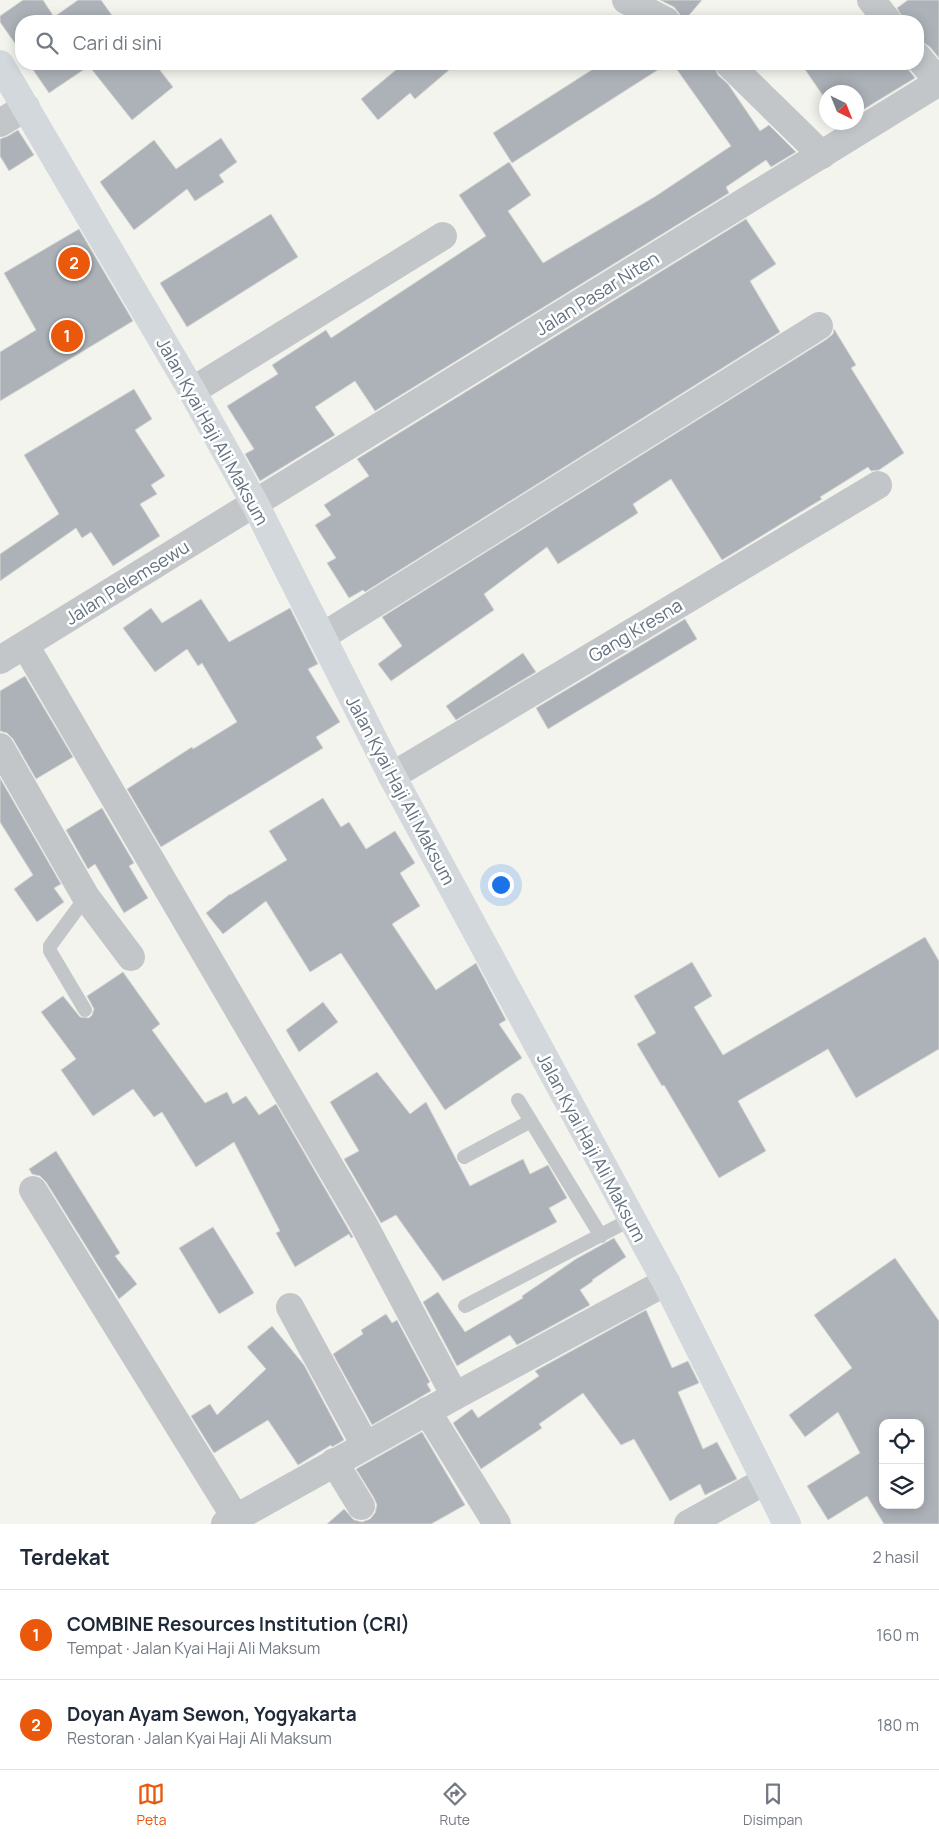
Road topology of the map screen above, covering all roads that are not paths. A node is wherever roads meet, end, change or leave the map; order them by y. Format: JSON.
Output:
{"nodes":[{"id":1,"x":626,"y":0,"type":"edge"},
{"id":2,"x":871,"y":0,"type":"edge"},
{"id":3,"x":655,"y":15,"type":"edge"},
{"id":4,"x":883,"y":15,"type":"edge"},
{"id":5,"x":0,"y":64,"type":"edge"},
{"id":6,"x":924,"y":64,"type":"edge"},
{"id":7,"x":735,"y":70,"type":"edge"},
{"id":8,"x":939,"y":82,"type":"edge"},
{"id":9,"x":26,"y":107,"type":"junction"},
{"id":10,"x":0,"y":123,"type":"edge"},
{"id":11,"x":822,"y":155,"type":"junction"},
{"id":12,"x":443,"y":236,"type":"dead end"},
{"id":13,"x":819,"y":326,"type":"dead end"},
{"id":14,"x":192,"y":391,"type":"junction"},
{"id":15,"x":878,"y":485,"type":"dead end"},
{"id":16,"x":255,"y":504,"type":"junction"},
{"id":17,"x":323,"y":636,"type":"junction"},
{"id":18,"x":25,"y":645,"type":"junction"},
{"id":19,"x":0,"y":660,"type":"edge"},
{"id":20,"x":0,"y":747,"type":"edge"},
{"id":21,"x":392,"y":776,"type":"junction"},
{"id":22,"x":86,"y":896,"type":"junction"},
{"id":23,"x":131,"y":957,"type":"dead end"},
{"id":24,"x":85,"y":1010,"type":"dead end"},
{"id":25,"x":518,"y":1100,"type":"dead end"},
{"id":26,"x":531,"y":1121,"type":"junction"},
{"id":27,"x":464,"y":1156,"type":"dead end"},
{"id":28,"x":33,"y":1190,"type":"dead end"},
{"id":29,"x":632,"y":1220,"type":"junction"},
{"id":30,"x":601,"y":1236,"type":"junction"},
{"id":31,"x":666,"y":1282,"type":"junction"},
{"id":32,"x":465,"y":1306,"type":"dead end"},
{"id":33,"x":290,"y":1307,"type":"dead end"},
{"id":34,"x":455,"y":1396,"type":"junction"},
{"id":35,"x":427,"y":1411,"type":"junction"},
{"id":36,"x":365,"y":1445,"type":"junction"},
{"id":37,"x":334,"y":1462,"type":"junction"},
{"id":38,"x":766,"y":1482,"type":"junction"},
{"id":39,"x":361,"y":1506,"type":"dead end"},
{"id":40,"x":230,"y":1521,"type":"edge"},
{"id":41,"x":497,"y":1524,"type":"edge"},
{"id":42,"x":688,"y":1524,"type":"edge"},
{"id":43,"x":787,"y":1524,"type":"edge"}],
"edges":[{"from":1,"to":3,"type":"street"},
{"from":2,"to":4,"type":"street"},
{"from":5,"to":9,"type":"street","name":"Jalan Kyai Haji Ali Maksum"},
{"from":6,"to":8,"type":"street"},
{"from":7,"to":11,"type":"street"},
{"from":8,"to":11,"type":"street","name":"Jalan Pasar Niten"},
{"from":9,"to":10,"type":"street"},
{"from":9,"to":14,"type":"street","name":"Jalan Kyai Haji Ali Maksum"},
{"from":11,"to":16,"type":"street","name":"Jalan Pasar Niten"},
{"from":12,"to":14,"type":"street"},
{"from":13,"to":17,"type":"street"},
{"from":14,"to":16,"type":"street","name":"Jalan Kyai Haji Ali Maksum"},
{"from":15,"to":21,"type":"street","name":"Gang Kresna"},
{"from":16,"to":17,"type":"street","name":"Jalan Kyai Haji Ali Maksum"},
{"from":16,"to":18,"type":"street","name":"Jalan Pelemsewu"},
{"from":17,"to":21,"type":"street","name":"Jalan Kyai Haji Ali Maksum"},
{"from":18,"to":19,"type":"street","name":"Jalan Pelemsewu"},
{"from":18,"to":34,"type":"street"},
{"from":20,"to":22,"type":"street"},
{"from":21,"to":29,"type":"street","name":"Jalan Kyai Haji Ali Maksum"},
{"from":22,"to":23,"type":"street"},
{"from":22,"to":24,"type":"lane"},
{"from":25,"to":26,"type":"lane"},
{"from":26,"to":27,"type":"lane"},
{"from":26,"to":30,"type":"lane"},
{"from":28,"to":40,"type":"street"},
{"from":29,"to":30,"type":"lane"},
{"from":29,"to":31,"type":"street","name":"Jalan Kyai Haji Ali Maksum"},
{"from":30,"to":32,"type":"lane"},
{"from":31,"to":34,"type":"street"},
{"from":31,"to":38,"type":"street","name":"Jalan Kyai Haji Ali Maksum"},
{"from":33,"to":36,"type":"street"},
{"from":34,"to":35,"type":"street"},
{"from":35,"to":36,"type":"street"},
{"from":35,"to":41,"type":"street"},
{"from":36,"to":37,"type":"street"},
{"from":37,"to":39,"type":"street"},
{"from":37,"to":40,"type":"street"},
{"from":38,"to":42,"type":"street"},
{"from":38,"to":43,"type":"street","name":"Jalan Kyai Haji Ali Maksum"}]}
